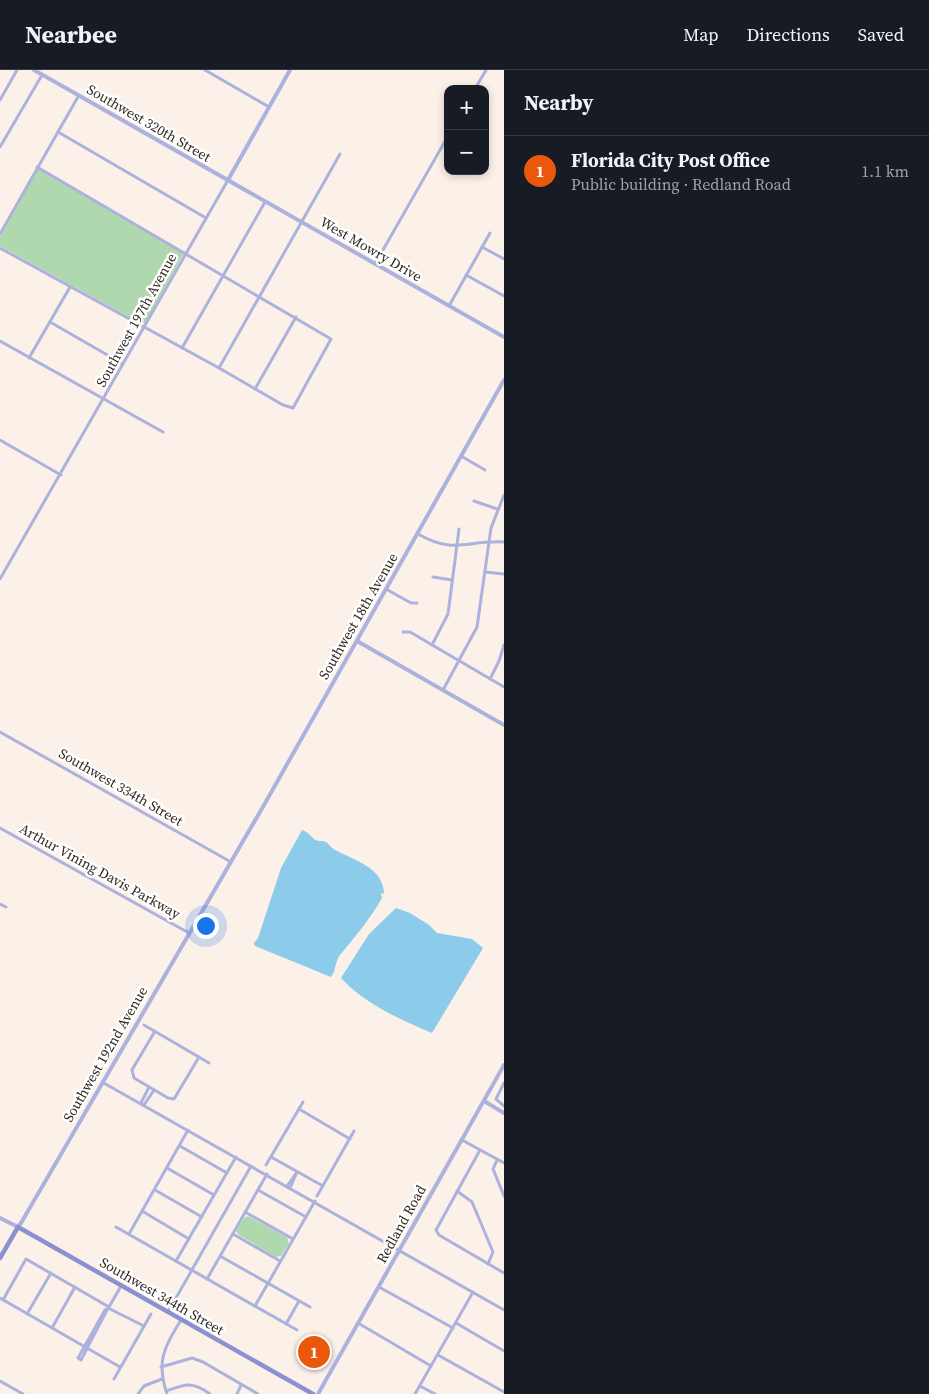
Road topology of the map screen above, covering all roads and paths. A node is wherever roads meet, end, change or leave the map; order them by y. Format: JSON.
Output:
{"nodes":[{"id":1,"x":17,"y":70,"type":"edge"},
{"id":2,"x":34,"y":70,"type":"edge"},
{"id":3,"x":204,"y":70,"type":"edge"},
{"id":4,"x":290,"y":70,"type":"edge"},
{"id":5,"x":486,"y":70,"type":"edge"},
{"id":6,"x":42,"y":75,"type":"junction"},
{"id":7,"x":477,"y":85,"type":"edge"},
{"id":8,"x":79,"y":95,"type":"junction"},
{"id":9,"x":0,"y":100,"type":"edge"},
{"id":10,"x":269,"y":108,"type":"junction"},
{"id":11,"x":58,"y":132,"type":"junction"},
{"id":12,"x":444,"y":143,"type":"edge"},
{"id":13,"x":0,"y":147,"type":"edge"},
{"id":14,"x":340,"y":154,"type":"dead end"},
{"id":15,"x":37,"y":168,"type":"junction"},
{"id":16,"x":228,"y":180,"type":"junction"},
{"id":17,"x":265,"y":202,"type":"junction"},
{"id":18,"x":206,"y":218,"type":"junction"},
{"id":19,"x":301,"y":222,"type":"junction"},
{"id":20,"x":490,"y":233,"type":"dead end"},
{"id":21,"x":0,"y":234,"type":"edge"},
{"id":22,"x":482,"y":247,"type":"junction"},
{"id":23,"x":0,"y":248,"type":"edge"},
{"id":24,"x":186,"y":253,"type":"junction"},
{"id":25,"x":504,"y":260,"type":"edge"},
{"id":26,"x":375,"y":264,"type":"junction"},
{"id":27,"x":224,"y":274,"type":"junction"},
{"id":28,"x":466,"y":275,"type":"junction"},
{"id":29,"x":70,"y":287,"type":"junction"},
{"id":30,"x":259,"y":295,"type":"junction"},
{"id":31,"x":504,"y":296,"type":"edge"},
{"id":32,"x":449,"y":306,"type":"junction"},
{"id":33,"x":296,"y":317,"type":"junction"},
{"id":34,"x":50,"y":322,"type":"junction"},
{"id":35,"x":144,"y":327,"type":"junction"},
{"id":36,"x":504,"y":338,"type":"edge"},
{"id":37,"x":0,"y":341,"type":"edge"},
{"id":38,"x":182,"y":348,"type":"junction"},
{"id":39,"x":29,"y":358,"type":"junction"},
{"id":40,"x":123,"y":364,"type":"junction"},
{"id":41,"x":219,"y":368,"type":"junction"},
{"id":42,"x":504,"y":380,"type":"edge"},
{"id":43,"x":255,"y":389,"type":"junction"},
{"id":44,"x":104,"y":400,"type":"junction"},
{"id":45,"x":163,"y":432,"type":"dead end"},
{"id":46,"x":0,"y":440,"type":"edge"},
{"id":47,"x":461,"y":456,"type":"junction"},
{"id":48,"x":485,"y":470,"type":"dead end"},
{"id":49,"x":60,"y":475,"type":"junction"},
{"id":50,"x":504,"y":495,"type":"edge"},
{"id":51,"x":474,"y":501,"type":"dead end"},
{"id":52,"x":497,"y":509,"type":"junction"},
{"id":53,"x":459,"y":529,"type":"dead end"},
{"id":54,"x":418,"y":534,"type":"junction"},
{"id":55,"x":489,"y":542,"type":"junction"},
{"id":56,"x":504,"y":542,"type":"edge"},
{"id":57,"x":457,"y":547,"type":"junction"},
{"id":58,"x":485,"y":572,"type":"junction"},
{"id":59,"x":504,"y":574,"type":"edge"},
{"id":60,"x":433,"y":577,"type":"dead end"},
{"id":61,"x":0,"y":579,"type":"edge"},
{"id":62,"x":452,"y":580,"type":"junction"},
{"id":63,"x":386,"y":590,"type":"junction"},
{"id":64,"x":417,"y":603,"type":"dead end"},
{"id":65,"x":403,"y":632,"type":"dead end"},
{"id":66,"x":357,"y":641,"type":"junction"},
{"id":67,"x":432,"y":645,"type":"junction"},
{"id":68,"x":504,"y":645,"type":"edge"},
{"id":69,"x":459,"y":661,"type":"junction"},
{"id":70,"x":490,"y":678,"type":"junction"},
{"id":71,"x":504,"y":687,"type":"edge"},
{"id":72,"x":442,"y":690,"type":"junction"},
{"id":73,"x":504,"y":725,"type":"edge"},
{"id":74,"x":0,"y":732,"type":"edge"},
{"id":75,"x":0,"y":828,"type":"edge"},
{"id":76,"x":230,"y":862,"type":"junction"},
{"id":77,"x":0,"y":904,"type":"edge"},
{"id":78,"x":6,"y":907,"type":"dead end"},
{"id":79,"x":189,"y":933,"type":"junction"},
{"id":80,"x":144,"y":1025,"type":"dead end"},
{"id":81,"x":155,"y":1032,"type":"junction"},
{"id":82,"x":199,"y":1057,"type":"junction"},
{"id":83,"x":209,"y":1063,"type":"dead end"},
{"id":84,"x":504,"y":1065,"type":"edge"},
{"id":85,"x":102,"y":1082,"type":"junction"},
{"id":86,"x":504,"y":1083,"type":"edge"},
{"id":87,"x":148,"y":1087,"type":"junction"},
{"id":88,"x":154,"y":1090,"type":"junction"},
{"id":89,"x":145,"y":1093,"type":"junction"},
{"id":90,"x":150,"y":1096,"type":"junction"},
{"id":91,"x":484,"y":1101,"type":"junction"},
{"id":92,"x":303,"y":1102,"type":"dead end"},
{"id":93,"x":142,"y":1104,"type":"junction"},
{"id":94,"x":504,"y":1106,"type":"edge"},
{"id":95,"x":299,"y":1109,"type":"junction"},
{"id":96,"x":504,"y":1113,"type":"edge"},
{"id":97,"x":188,"y":1130,"type":"junction"},
{"id":98,"x":354,"y":1132,"type":"dead end"},
{"id":99,"x":350,"y":1139,"type":"junction"},
{"id":100,"x":462,"y":1140,"type":"junction"},
{"id":101,"x":180,"y":1145,"type":"junction"},
{"id":102,"x":480,"y":1150,"type":"junction"},
{"id":103,"x":236,"y":1157,"type":"junction"},
{"id":104,"x":271,"y":1157,"type":"junction"},
{"id":105,"x":497,"y":1159,"type":"junction"},
{"id":106,"x":504,"y":1164,"type":"edge"},
{"id":107,"x":266,"y":1165,"type":"dead end"},
{"id":108,"x":252,"y":1166,"type":"junction"},
{"id":109,"x":167,"y":1168,"type":"junction"},
{"id":110,"x":227,"y":1172,"type":"junction"},
{"id":111,"x":297,"y":1172,"type":"junction"},
{"id":112,"x":267,"y":1174,"type":"junction"},
{"id":113,"x":323,"y":1186,"type":"junction"},
{"id":114,"x":289,"y":1187,"type":"junction"},
{"id":115,"x":154,"y":1190,"type":"junction"},
{"id":116,"x":258,"y":1190,"type":"junction"},
{"id":117,"x":457,"y":1191,"type":"junction"},
{"id":118,"x":214,"y":1195,"type":"junction"},
{"id":119,"x":317,"y":1196,"type":"dead end"},
{"id":120,"x":504,"y":1196,"type":"edge"},
{"id":121,"x":315,"y":1201,"type":"junction"},
{"id":122,"x":142,"y":1212,"type":"junction"},
{"id":123,"x":245,"y":1212,"type":"junction"},
{"id":124,"x":202,"y":1217,"type":"junction"},
{"id":125,"x":306,"y":1217,"type":"junction"},
{"id":126,"x":0,"y":1218,"type":"edge"},
{"id":127,"x":116,"y":1227,"type":"dead end"},
{"id":128,"x":18,"y":1228,"type":"junction"},
{"id":129,"x":129,"y":1234,"type":"junction"},
{"id":130,"x":233,"y":1234,"type":"junction"},
{"id":131,"x":189,"y":1239,"type":"junction"},
{"id":132,"x":293,"y":1239,"type":"junction"},
{"id":133,"x":400,"y":1250,"type":"junction"},
{"id":134,"x":220,"y":1256,"type":"junction"},
{"id":135,"x":0,"y":1258,"type":"edge"},
{"id":136,"x":176,"y":1261,"type":"junction"},
{"id":137,"x":280,"y":1261,"type":"junction"},
{"id":138,"x":488,"y":1264,"type":"junction"},
{"id":139,"x":192,"y":1270,"type":"junction"},
{"id":140,"x":51,"y":1273,"type":"junction"},
{"id":141,"x":504,"y":1273,"type":"edge"},
{"id":142,"x":207,"y":1279,"type":"junction"},
{"id":143,"x":268,"y":1283,"type":"junction"},
{"id":144,"x":121,"y":1286,"type":"junction"},
{"id":145,"x":75,"y":1287,"type":"junction"},
{"id":146,"x":379,"y":1287,"type":"junction"},
{"id":147,"x":473,"y":1292,"type":"junction"},
{"id":148,"x":2,"y":1299,"type":"edge"},
{"id":149,"x":299,"y":1301,"type":"junction"},
{"id":150,"x":255,"y":1306,"type":"junction"},
{"id":151,"x":310,"y":1307,"type":"dead end"},
{"id":152,"x":109,"y":1308,"type":"junction"},
{"id":153,"x":504,"y":1310,"type":"edge"},
{"id":154,"x":168,"y":1312,"type":"junction"},
{"id":155,"x":27,"y":1314,"type":"junction"},
{"id":156,"x":151,"y":1314,"type":"dead end"},
{"id":157,"x":181,"y":1320,"type":"junction"},
{"id":158,"x":358,"y":1323,"type":"junction"},
{"id":159,"x":456,"y":1323,"type":"junction"},
{"id":160,"x":286,"y":1324,"type":"junction"},
{"id":161,"x":144,"y":1326,"type":"junction"},
{"id":162,"x":52,"y":1328,"type":"junction"},
{"id":163,"x":453,"y":1328,"type":"junction"},
{"id":164,"x":297,"y":1330,"type":"dead end"},
{"id":165,"x":86,"y":1347,"type":"junction"},
{"id":166,"x":504,"y":1351,"type":"edge"},
{"id":167,"x":438,"y":1354,"type":"junction"},
{"id":168,"x":432,"y":1366,"type":"junction"},
{"id":169,"x":120,"y":1367,"type":"junction"},
{"id":170,"x":161,"y":1367,"type":"junction"},
{"id":171,"x":114,"y":1379,"type":"dead end"},
{"id":172,"x":162,"y":1379,"type":"junction"},
{"id":173,"x":0,"y":1381,"type":"edge"},
{"id":174,"x":241,"y":1385,"type":"junction"},
{"id":175,"x":420,"y":1386,"type":"junction"},
{"id":176,"x":166,"y":1392,"type":"edge"},
{"id":177,"x":504,"y":1392,"type":"edge"},
{"id":178,"x":22,"y":1394,"type":"edge"},
{"id":179,"x":138,"y":1394,"type":"edge"},
{"id":180,"x":210,"y":1394,"type":"edge"},
{"id":181,"x":237,"y":1394,"type":"edge"},
{"id":182,"x":258,"y":1394,"type":"edge"},
{"id":183,"x":313,"y":1394,"type":"edge"},
{"id":184,"x":318,"y":1394,"type":"edge"},
{"id":185,"x":415,"y":1394,"type":"edge"},
{"id":186,"x":435,"y":1394,"type":"edge"}],
"edges":[{"from":1,"to":9,"type":"street"},
{"from":2,"to":6,"type":"street","name":"Southwest 320th Street"},
{"from":3,"to":10,"type":"street"},
{"from":4,"to":10,"type":"street","name":"Southwest 197th Avenue"},
{"from":5,"to":7,"type":"street"},
{"from":6,"to":8,"type":"street","name":"Southwest 320th Street"},
{"from":6,"to":13,"type":"street"},
{"from":8,"to":11,"type":"street"},
{"from":8,"to":16,"type":"street","name":"Southwest 320th Street"},
{"from":10,"to":16,"type":"street","name":"Southwest 197th Avenue"},
{"from":11,"to":15,"type":"street"},
{"from":11,"to":18,"type":"street"},
{"from":12,"to":26,"type":"street"},
{"from":14,"to":19,"type":"street"},
{"from":15,"to":21,"type":"street"},
{"from":15,"to":24,"type":"street"},
{"from":16,"to":17,"type":"street","name":"West Mowry Drive"},
{"from":16,"to":18,"type":"street","name":"Southwest 197th Avenue"},
{"from":17,"to":19,"type":"street","name":"West Mowry Drive"},
{"from":17,"to":27,"type":"street"},
{"from":18,"to":24,"type":"street","name":"Southwest 197th Avenue"},
{"from":19,"to":26,"type":"street","name":"West Mowry Drive"},
{"from":19,"to":30,"type":"street"},
{"from":20,"to":22,"type":"street"},
{"from":22,"to":25,"type":"street"},
{"from":22,"to":28,"type":"street"},
{"from":23,"to":29,"type":"street"},
{"from":24,"to":27,"type":"street"},
{"from":24,"to":35,"type":"street","name":"Southwest 197th Avenue"},
{"from":26,"to":32,"type":"street","name":"West Mowry Drive"},
{"from":27,"to":30,"type":"street"},
{"from":27,"to":38,"type":"street"},
{"from":28,"to":31,"type":"street"},
{"from":28,"to":32,"type":"street"},
{"from":29,"to":34,"type":"street"},
{"from":29,"to":35,"type":"street"},
{"from":30,"to":33,"type":"street"},
{"from":30,"to":41,"type":"street"},
{"from":32,"to":36,"type":"street","name":"West Mowry Drive"},
{"from":33,"to":43,"type":"street"},
{"from":33,"to":43,"type":"street"},
{"from":34,"to":39,"type":"street"},
{"from":34,"to":40,"type":"street"},
{"from":35,"to":38,"type":"street"},
{"from":35,"to":40,"type":"street","name":"Southwest 197th Avenue"},
{"from":37,"to":39,"type":"street"},
{"from":38,"to":41,"type":"street"},
{"from":39,"to":44,"type":"street"},
{"from":40,"to":44,"type":"street","name":"Southwest 197th Avenue"},
{"from":41,"to":43,"type":"street"},
{"from":42,"to":47,"type":"street","name":"Southwest 18th Avenue"},
{"from":44,"to":45,"type":"street"},
{"from":44,"to":49,"type":"street","name":"Southwest 197th Avenue"},
{"from":46,"to":49,"type":"street"},
{"from":47,"to":48,"type":"street"},
{"from":47,"to":54,"type":"street","name":"Southwest 18th Avenue"},
{"from":49,"to":61,"type":"street","name":"Southwest 197th Avenue"},
{"from":50,"to":52,"type":"street"},
{"from":51,"to":52,"type":"street"},
{"from":52,"to":55,"type":"street"},
{"from":53,"to":57,"type":"street"},
{"from":54,"to":57,"type":"street"},
{"from":54,"to":63,"type":"street","name":"Southwest 18th Avenue"},
{"from":55,"to":56,"type":"street"},
{"from":55,"to":57,"type":"street"},
{"from":55,"to":58,"type":"street"},
{"from":57,"to":62,"type":"street"},
{"from":58,"to":59,"type":"street"},
{"from":58,"to":69,"type":"street"},
{"from":60,"to":62,"type":"street"},
{"from":62,"to":67,"type":"street"},
{"from":63,"to":64,"type":"street"},
{"from":63,"to":66,"type":"street","name":"Southwest 18th Avenue"},
{"from":65,"to":67,"type":"street"},
{"from":66,"to":72,"type":"street"},
{"from":66,"to":76,"type":"street","name":"Southwest 18th Avenue"},
{"from":67,"to":69,"type":"street"},
{"from":68,"to":70,"type":"street"},
{"from":69,"to":70,"type":"street"},
{"from":69,"to":72,"type":"street"},
{"from":70,"to":71,"type":"street"},
{"from":72,"to":73,"type":"street"},
{"from":74,"to":76,"type":"street","name":"Southwest 334th Street"},
{"from":75,"to":79,"type":"street","name":"Arthur Vining Davis Parkway"},
{"from":76,"to":79,"type":"street","name":"Southwest 192nd Avenue"},
{"from":77,"to":78,"type":"street"},
{"from":79,"to":85,"type":"street","name":"Southwest 192nd Avenue"},
{"from":80,"to":81,"type":"street"},
{"from":81,"to":82,"type":"street"},
{"from":81,"to":87,"type":"street"},
{"from":82,"to":83,"type":"street"},
{"from":82,"to":88,"type":"street"},
{"from":84,"to":91,"type":"street","name":"Redland Road"},
{"from":85,"to":93,"type":"street"},
{"from":85,"to":128,"type":"street","name":"Southwest 192nd Avenue"},
{"from":86,"to":94,"type":"street"},
{"from":87,"to":88,"type":"street"},
{"from":87,"to":89,"type":"street"},
{"from":88,"to":90,"type":"street"},
{"from":89,"to":90,"type":"street"},
{"from":89,"to":93,"type":"street"},
{"from":90,"to":93,"type":"street"},
{"from":91,"to":96,"type":"street"},
{"from":91,"to":100,"type":"street","name":"Redland Road"},
{"from":92,"to":95,"type":"street"},
{"from":93,"to":97,"type":"street"},
{"from":95,"to":99,"type":"street"},
{"from":95,"to":104,"type":"street"},
{"from":97,"to":101,"type":"street"},
{"from":97,"to":103,"type":"street"},
{"from":98,"to":99,"type":"street"},
{"from":99,"to":113,"type":"street"},
{"from":100,"to":102,"type":"street"},
{"from":100,"to":133,"type":"street","name":"Redland Road"},
{"from":101,"to":109,"type":"street"},
{"from":101,"to":110,"type":"street"},
{"from":102,"to":105,"type":"street"},
{"from":102,"to":117,"type":"street"},
{"from":103,"to":108,"type":"street"},
{"from":103,"to":110,"type":"street"},
{"from":104,"to":107,"type":"street"},
{"from":104,"to":111,"type":"street"},
{"from":105,"to":106,"type":"street"},
{"from":105,"to":120,"type":"street"},
{"from":108,"to":112,"type":"street"},
{"from":108,"to":139,"type":"street"},
{"from":109,"to":115,"type":"street"},
{"from":109,"to":118,"type":"street"},
{"from":110,"to":118,"type":"street"},
{"from":111,"to":113,"type":"street"},
{"from":111,"to":114,"type":"street"},
{"from":112,"to":114,"type":"street"},
{"from":112,"to":116,"type":"street"},
{"from":113,"to":119,"type":"street"},
{"from":114,"to":121,"type":"street"},
{"from":115,"to":122,"type":"street"},
{"from":115,"to":124,"type":"street"},
{"from":116,"to":123,"type":"street"},
{"from":116,"to":125,"type":"street"},
{"from":117,"to":138,"type":"street"},
{"from":117,"to":138,"type":"street"},
{"from":118,"to":124,"type":"street"},
{"from":121,"to":125,"type":"street"},
{"from":121,"to":133,"type":"street"},
{"from":122,"to":129,"type":"street"},
{"from":122,"to":131,"type":"street"},
{"from":123,"to":130,"type":"street"},
{"from":123,"to":132,"type":"street"},
{"from":124,"to":131,"type":"street"},
{"from":125,"to":132,"type":"street"},
{"from":126,"to":128,"type":"street","name":"Southwest 344th Street"},
{"from":127,"to":129,"type":"street"},
{"from":128,"to":135,"type":"main road","name":"Southwest 192nd Avenue"},
{"from":128,"to":144,"type":"main road","name":"Southwest 344th Street"},
{"from":129,"to":136,"type":"street"},
{"from":130,"to":134,"type":"street"},
{"from":130,"to":137,"type":"street"},
{"from":131,"to":136,"type":"street"},
{"from":132,"to":137,"type":"street"},
{"from":133,"to":146,"type":"street","name":"Redland Road"},
{"from":133,"to":147,"type":"street"},
{"from":134,"to":142,"type":"street"},
{"from":134,"to":143,"type":"street"},
{"from":136,"to":139,"type":"street"},
{"from":137,"to":143,"type":"street"},
{"from":138,"to":141,"type":"street"},
{"from":139,"to":142,"type":"street"},
{"from":139,"to":154,"type":"street"},
{"from":140,"to":145,"type":"street"},
{"from":140,"to":148,"type":"street"},
{"from":140,"to":155,"type":"street"},
{"from":142,"to":150,"type":"street"},
{"from":143,"to":149,"type":"street"},
{"from":143,"to":150,"type":"street"},
{"from":144,"to":152,"type":"street"},
{"from":144,"to":154,"type":"main road","name":"Southwest 344th Street"},
{"from":145,"to":152,"type":"street"},
{"from":145,"to":162,"type":"street"},
{"from":146,"to":158,"type":"street","name":"Redland Road"},
{"from":146,"to":163,"type":"street"},
{"from":147,"to":153,"type":"street"},
{"from":147,"to":159,"type":"street"},
{"from":148,"to":155,"type":"street"},
{"from":149,"to":151,"type":"street"},
{"from":149,"to":160,"type":"street"},
{"from":150,"to":160,"type":"street"},
{"from":152,"to":161,"type":"street"},
{"from":152,"to":165,"type":"street"},
{"from":154,"to":157,"type":"main road","name":"Southwest 344th Street"},
{"from":155,"to":162,"type":"street"},
{"from":156,"to":161,"type":"street"},
{"from":157,"to":170,"type":"street"},
{"from":157,"to":183,"type":"main road","name":"Southwest 344th Street"},
{"from":158,"to":168,"type":"street"},
{"from":158,"to":184,"type":"street","name":"Redland Road"},
{"from":159,"to":163,"type":"street"},
{"from":159,"to":166,"type":"street"},
{"from":160,"to":164,"type":"street"},
{"from":161,"to":169,"type":"street"},
{"from":162,"to":165,"type":"street"},
{"from":163,"to":167,"type":"street"},
{"from":165,"to":169,"type":"street"},
{"from":167,"to":168,"type":"street"},
{"from":167,"to":177,"type":"street"},
{"from":168,"to":175,"type":"street"},
{"from":169,"to":171,"type":"street"},
{"from":170,"to":172,"type":"street"},
{"from":170,"to":174,"type":"street"},
{"from":172,"to":176,"type":"street"},
{"from":172,"to":179,"type":"street"},
{"from":173,"to":178,"type":"street"},
{"from":174,"to":181,"type":"street"},
{"from":174,"to":182,"type":"street"},
{"from":175,"to":185,"type":"street"},
{"from":175,"to":186,"type":"street"},
{"from":176,"to":180,"type":"street"}]}
